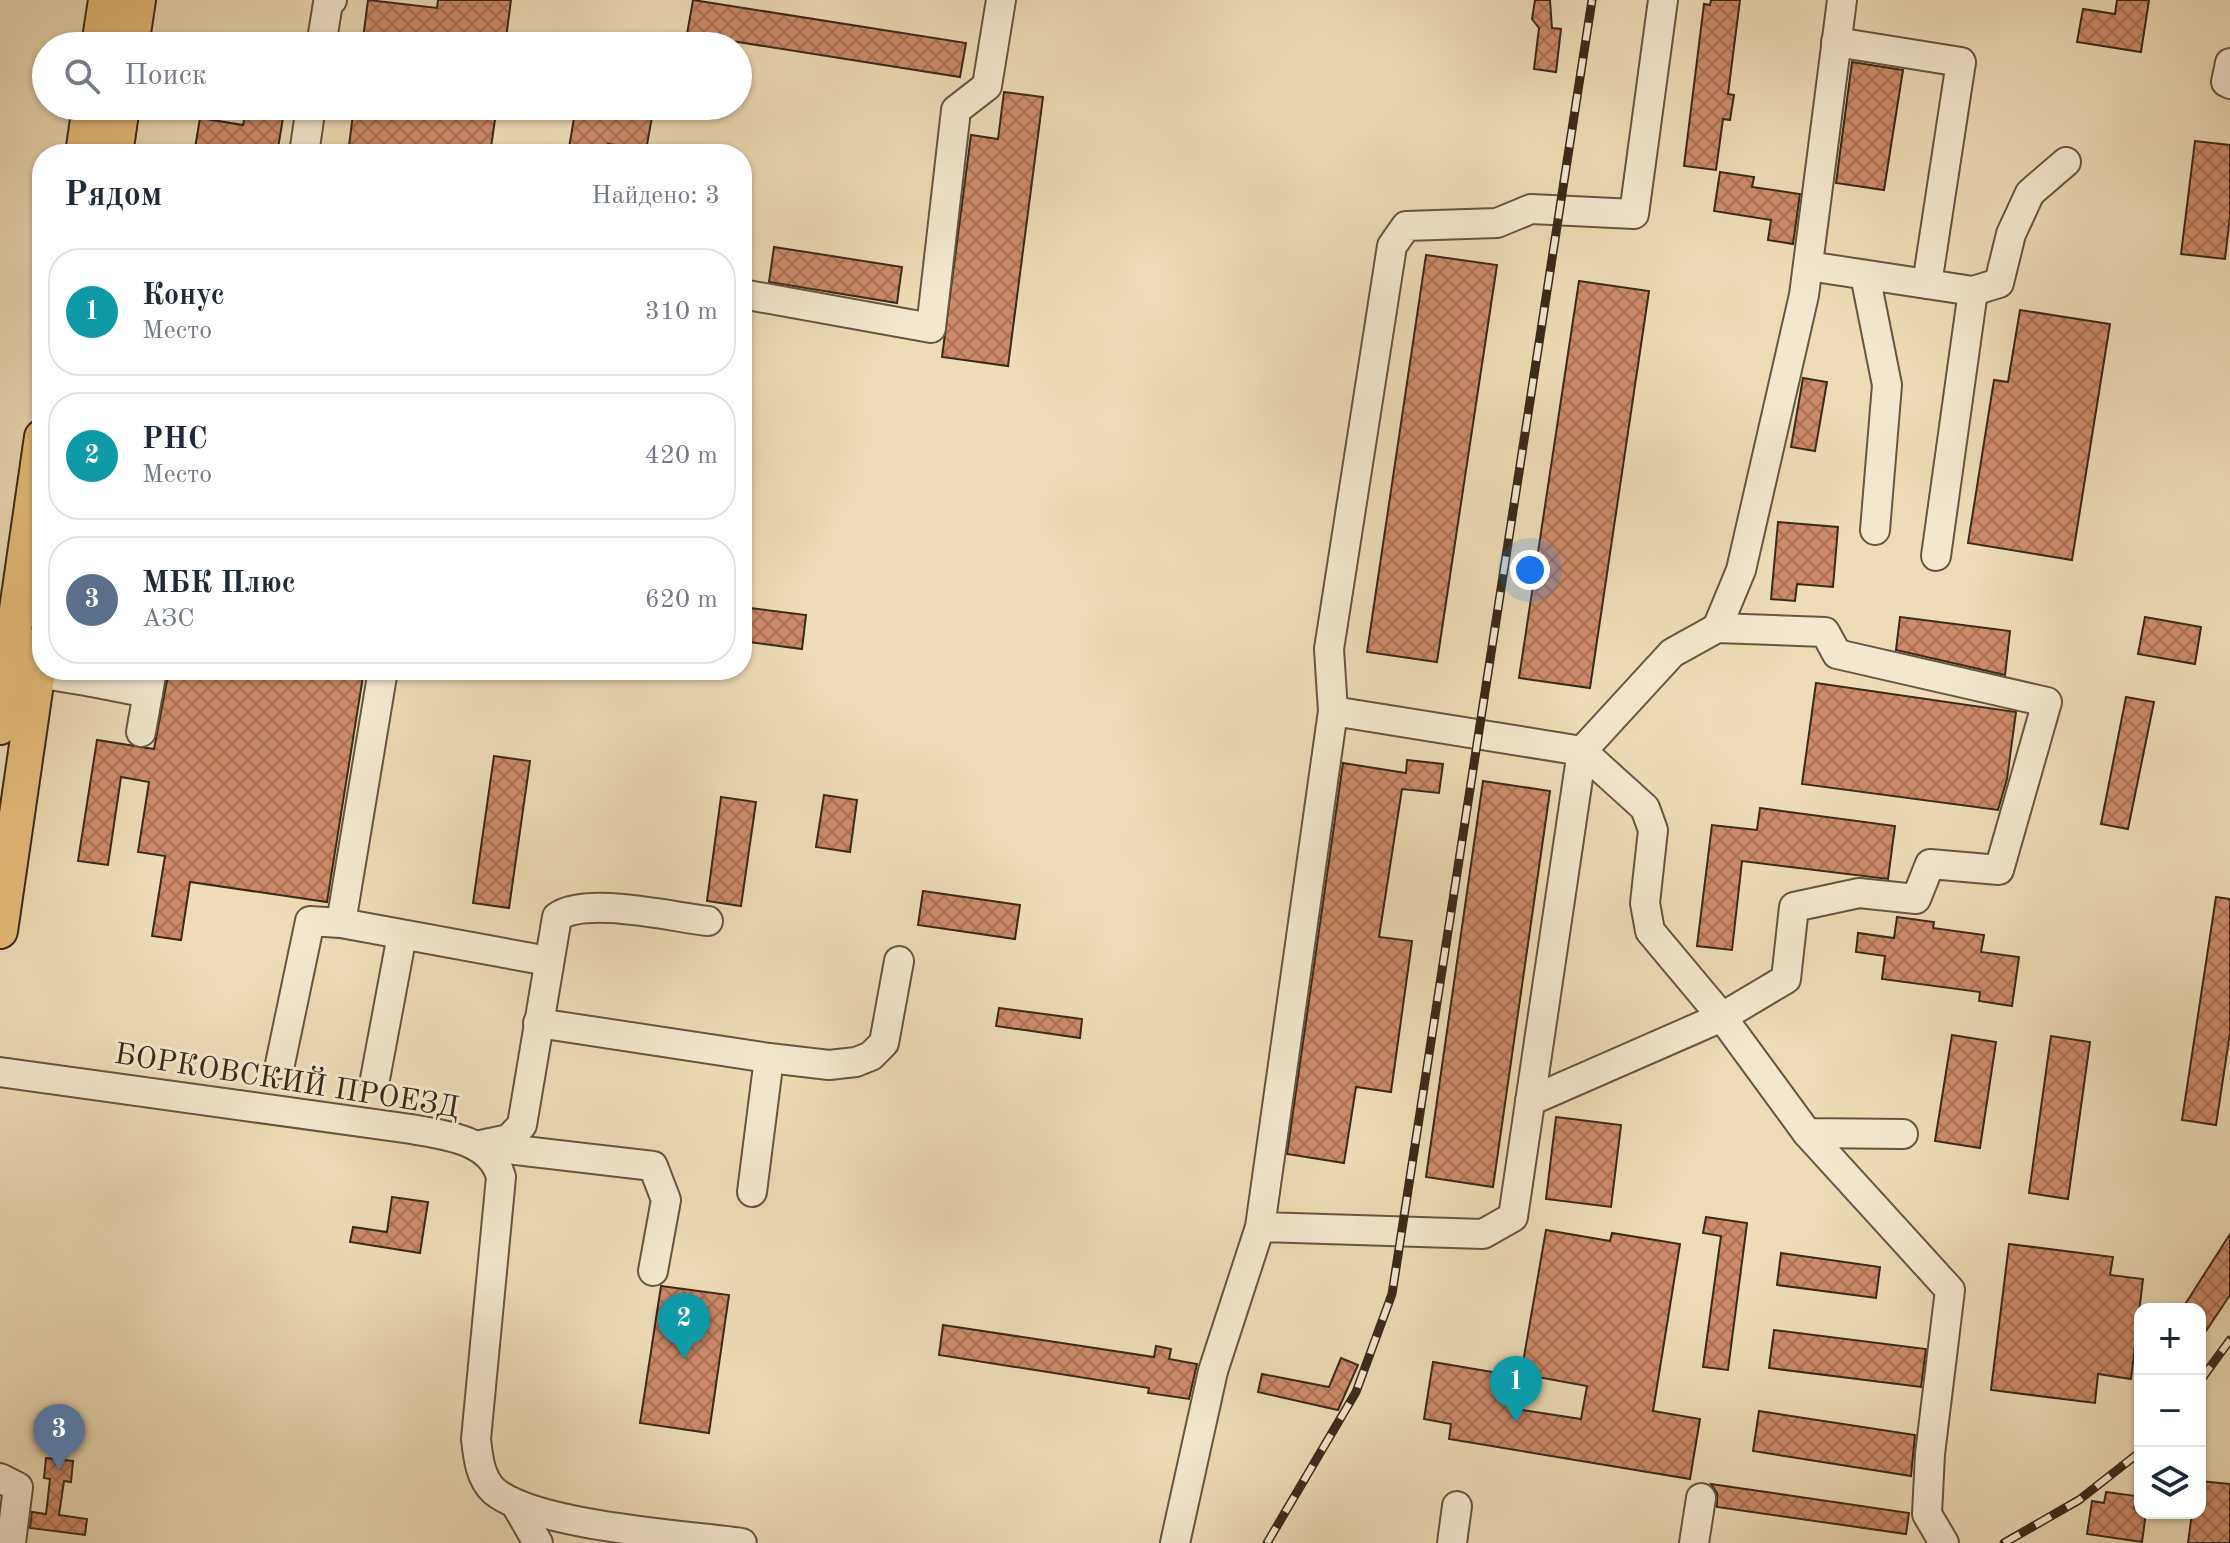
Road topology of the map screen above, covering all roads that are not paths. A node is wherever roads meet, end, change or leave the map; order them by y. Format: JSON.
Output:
{"nodes":[{"id":1,"x":106,"y":0,"type":"edge"},
{"id":2,"x":138,"y":0,"type":"edge"},
{"id":3,"x":1001,"y":0,"type":"edge"},
{"id":4,"x":1663,"y":0,"type":"edge"},
{"id":5,"x":1842,"y":0,"type":"edge"},
{"id":6,"x":323,"y":1,"type":"edge"},
{"id":7,"x":101,"y":32,"type":"edge"},
{"id":8,"x":133,"y":32,"type":"edge"},
{"id":9,"x":322,"y":32,"type":"edge"},
{"id":10,"x":1836,"y":42,"type":"junction"},
{"id":11,"x":2230,"y":63,"type":"edge"},
{"id":12,"x":2230,"y":84,"type":"edge"},
{"id":13,"x":88,"y":120,"type":"edge"},
{"id":14,"x":120,"y":120,"type":"edge"},
{"id":15,"x":309,"y":120,"type":"edge"},
{"id":16,"x":84,"y":144,"type":"edge"},
{"id":17,"x":116,"y":144,"type":"edge"},
{"id":18,"x":305,"y":144,"type":"edge"},
{"id":19,"x":2066,"y":162,"type":"dead end"},
{"id":20,"x":1808,"y":266,"type":"junction"},
{"id":21,"x":1865,"y":275,"type":"junction"},
{"id":22,"x":1927,"y":284,"type":"junction"},
{"id":23,"x":1973,"y":291,"type":"junction"},
{"id":24,"x":752,"y":296,"type":"edge"},
{"id":25,"x":32,"y":506,"type":"edge"},
{"id":26,"x":1875,"y":530,"type":"dead end"},
{"id":27,"x":1936,"y":556,"type":"dead end"},
{"id":28,"x":1717,"y":628,"type":"junction"},
{"id":29,"x":37,"y":680,"type":"edge"},
{"id":30,"x":381,"y":680,"type":"edge"},
{"id":31,"x":150,"y":681,"type":"edge"},
{"id":32,"x":1333,"y":711,"type":"junction"},
{"id":33,"x":0,"y":727,"type":"edge"},
{"id":34,"x":141,"y":732,"type":"dead end"},
{"id":35,"x":1582,"y":751,"type":"junction"},
{"id":36,"x":708,"y":921,"type":"dead end"},
{"id":37,"x":341,"y":923,"type":"junction"},
{"id":38,"x":0,"y":931,"type":"edge"},
{"id":39,"x":402,"y":935,"type":"junction"},
{"id":40,"x":548,"y":961,"type":"junction"},
{"id":41,"x":899,"y":961,"type":"dead end"},
{"id":42,"x":1722,"y":1017,"type":"junction"},
{"id":43,"x":538,"y":1023,"type":"junction"},
{"id":44,"x":769,"y":1058,"type":"junction"},
{"id":45,"x":280,"y":1064,"type":"dead end"},
{"id":46,"x":0,"y":1072,"type":"edge"},
{"id":47,"x":375,"y":1079,"type":"dead end"},
{"id":48,"x":1530,"y":1101,"type":"junction"},
{"id":49,"x":1807,"y":1133,"type":"junction"},
{"id":50,"x":1903,"y":1134,"type":"dead end"},
{"id":51,"x":476,"y":1146,"type":"junction"},
{"id":52,"x":752,"y":1192,"type":"dead end"},
{"id":53,"x":1260,"y":1227,"type":"junction"},
{"id":54,"x":653,"y":1271,"type":"dead end"},
{"id":55,"x":0,"y":1478,"type":"edge"},
{"id":56,"x":1701,"y":1498,"type":"dead end"},
{"id":57,"x":516,"y":1505,"type":"junction"},
{"id":58,"x":1457,"y":1506,"type":"dead end"},
{"id":59,"x":11,"y":1543,"type":"edge"},
{"id":60,"x":538,"y":1543,"type":"edge"},
{"id":61,"x":742,"y":1543,"type":"edge"},
{"id":62,"x":1175,"y":1543,"type":"edge"},
{"id":63,"x":1452,"y":1543,"type":"edge"},
{"id":64,"x":1694,"y":1543,"type":"edge"},
{"id":65,"x":1944,"y":1543,"type":"edge"}],
"edges":[{"from":1,"to":7,"type":"main road"},
{"from":2,"to":8,"type":"main road"},
{"from":3,"to":24,"type":"street"},
{"from":4,"to":32,"type":"street"},
{"from":5,"to":10,"type":"street"},
{"from":6,"to":9,"type":"street"},
{"from":10,"to":20,"type":"street"},
{"from":10,"to":22,"type":"street"},
{"from":11,"to":12,"type":"street"},
{"from":13,"to":16,"type":"main road"},
{"from":14,"to":17,"type":"main road"},
{"from":15,"to":18,"type":"street"},
{"from":19,"to":23,"type":"street"},
{"from":20,"to":21,"type":"street"},
{"from":20,"to":28,"type":"street"},
{"from":21,"to":22,"type":"street"},
{"from":21,"to":26,"type":"street"},
{"from":22,"to":23,"type":"street"},
{"from":23,"to":27,"type":"street"},
{"from":25,"to":33,"type":"main road"},
{"from":28,"to":35,"type":"street"},
{"from":28,"to":42,"type":"street"},
{"from":29,"to":38,"type":"main road"},
{"from":30,"to":37,"type":"street"},
{"from":31,"to":34,"type":"street"},
{"from":32,"to":35,"type":"street"},
{"from":32,"to":53,"type":"street"},
{"from":35,"to":42,"type":"street"},
{"from":35,"to":48,"type":"street"},
{"from":36,"to":40,"type":"street"},
{"from":37,"to":39,"type":"street"},
{"from":37,"to":45,"type":"street"},
{"from":39,"to":40,"type":"street"},
{"from":39,"to":47,"type":"street"},
{"from":40,"to":43,"type":"street"},
{"from":41,"to":44,"type":"street"},
{"from":42,"to":48,"type":"street"},
{"from":42,"to":49,"type":"street"},
{"from":43,"to":44,"type":"street"},
{"from":43,"to":51,"type":"street"},
{"from":44,"to":52,"type":"street"},
{"from":46,"to":51,"type":"street","name":"БОРКОВСКИЙ ПРОЕЗД"},
{"from":48,"to":53,"type":"street"},
{"from":49,"to":50,"type":"street"},
{"from":49,"to":65,"type":"street"},
{"from":51,"to":54,"type":"street"},
{"from":51,"to":57,"type":"street","name":"БОРКОВСКИЙ ПРОЕЗД"},
{"from":53,"to":62,"type":"street"},
{"from":55,"to":59,"type":"street"},
{"from":56,"to":64,"type":"street"},
{"from":57,"to":60,"type":"street"},
{"from":57,"to":61,"type":"street","name":"БОРКОВСКИЙ ПРОЕЗД"},
{"from":58,"to":63,"type":"street"}]}
